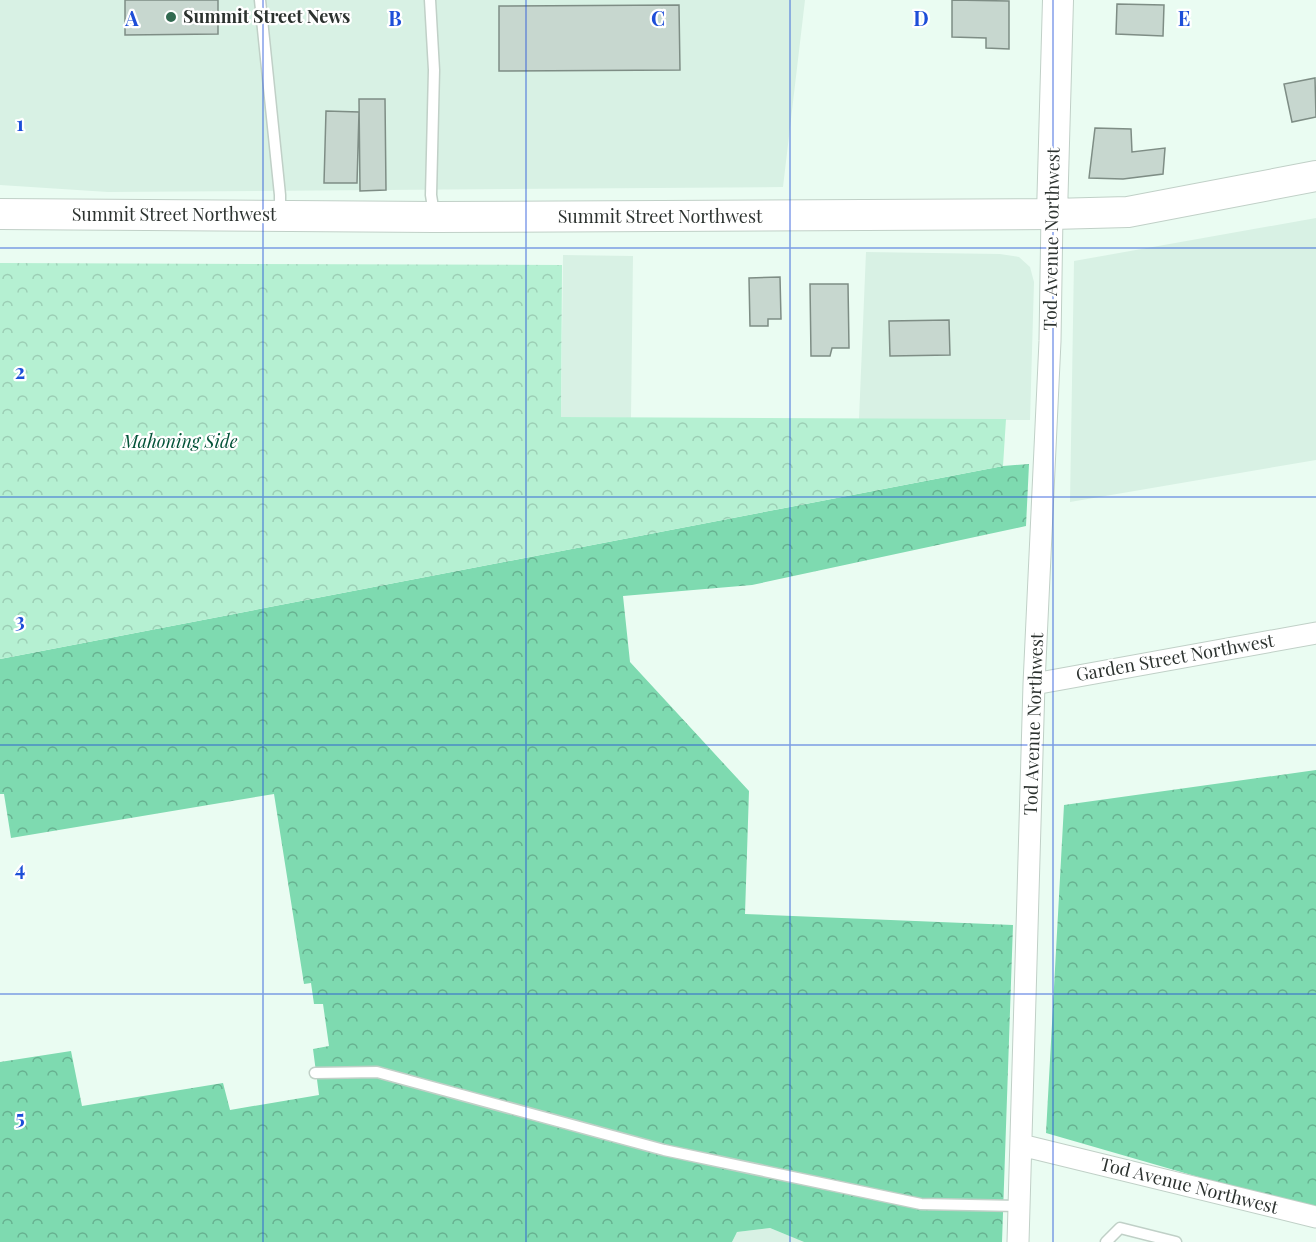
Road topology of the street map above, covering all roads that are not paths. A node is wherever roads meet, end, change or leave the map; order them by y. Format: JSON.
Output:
{"nodes":[{"id":1,"x":260,"y":0,"type":"edge"},
{"id":2,"x":430,"y":0,"type":"edge"},
{"id":3,"x":1058,"y":0,"type":"edge"},
{"id":4,"x":1316,"y":176,"type":"edge"},
{"id":5,"x":0,"y":214,"type":"edge"},
{"id":6,"x":1052,"y":214,"type":"junction"},
{"id":7,"x":280,"y":216,"type":"junction"},
{"id":8,"x":434,"y":217,"type":"junction"},
{"id":9,"x":1316,"y":633,"type":"edge"},
{"id":10,"x":1034,"y":684,"type":"junction"},
{"id":11,"x":315,"y":1073,"type":"dead end"},
{"id":12,"x":1021,"y":1145,"type":"junction"},
{"id":13,"x":1019,"y":1206,"type":"junction"},
{"id":14,"x":1316,"y":1217,"type":"edge"},
{"id":15,"x":1018,"y":1242,"type":"edge"},
{"id":16,"x":1106,"y":1242,"type":"edge"},
{"id":17,"x":1176,"y":1242,"type":"edge"}],
"edges":[{"from":1,"to":7,"type":"lane"},
{"from":2,"to":8,"type":"lane"},
{"from":3,"to":6,"type":"main road","name":"Tod Avenue Northwest"},
{"from":4,"to":6,"type":"main road","name":"Summit Street Northwest"},
{"from":5,"to":7,"type":"main road","name":"Summit Street Northwest"},
{"from":6,"to":8,"type":"main road","name":"Summit Street Northwest"},
{"from":6,"to":10,"type":"street","name":"Tod Avenue Northwest"},
{"from":7,"to":8,"type":"main road","name":"Summit Street Northwest"},
{"from":9,"to":10,"type":"street","name":"Garden Street Northwest"},
{"from":10,"to":12,"type":"street","name":"Tod Avenue Northwest"},
{"from":11,"to":13,"type":"lane"},
{"from":12,"to":13,"type":"street"},
{"from":12,"to":14,"type":"street","name":"Tod Avenue Northwest"},
{"from":13,"to":15,"type":"street"},
{"from":16,"to":17,"type":"lane"}]}
